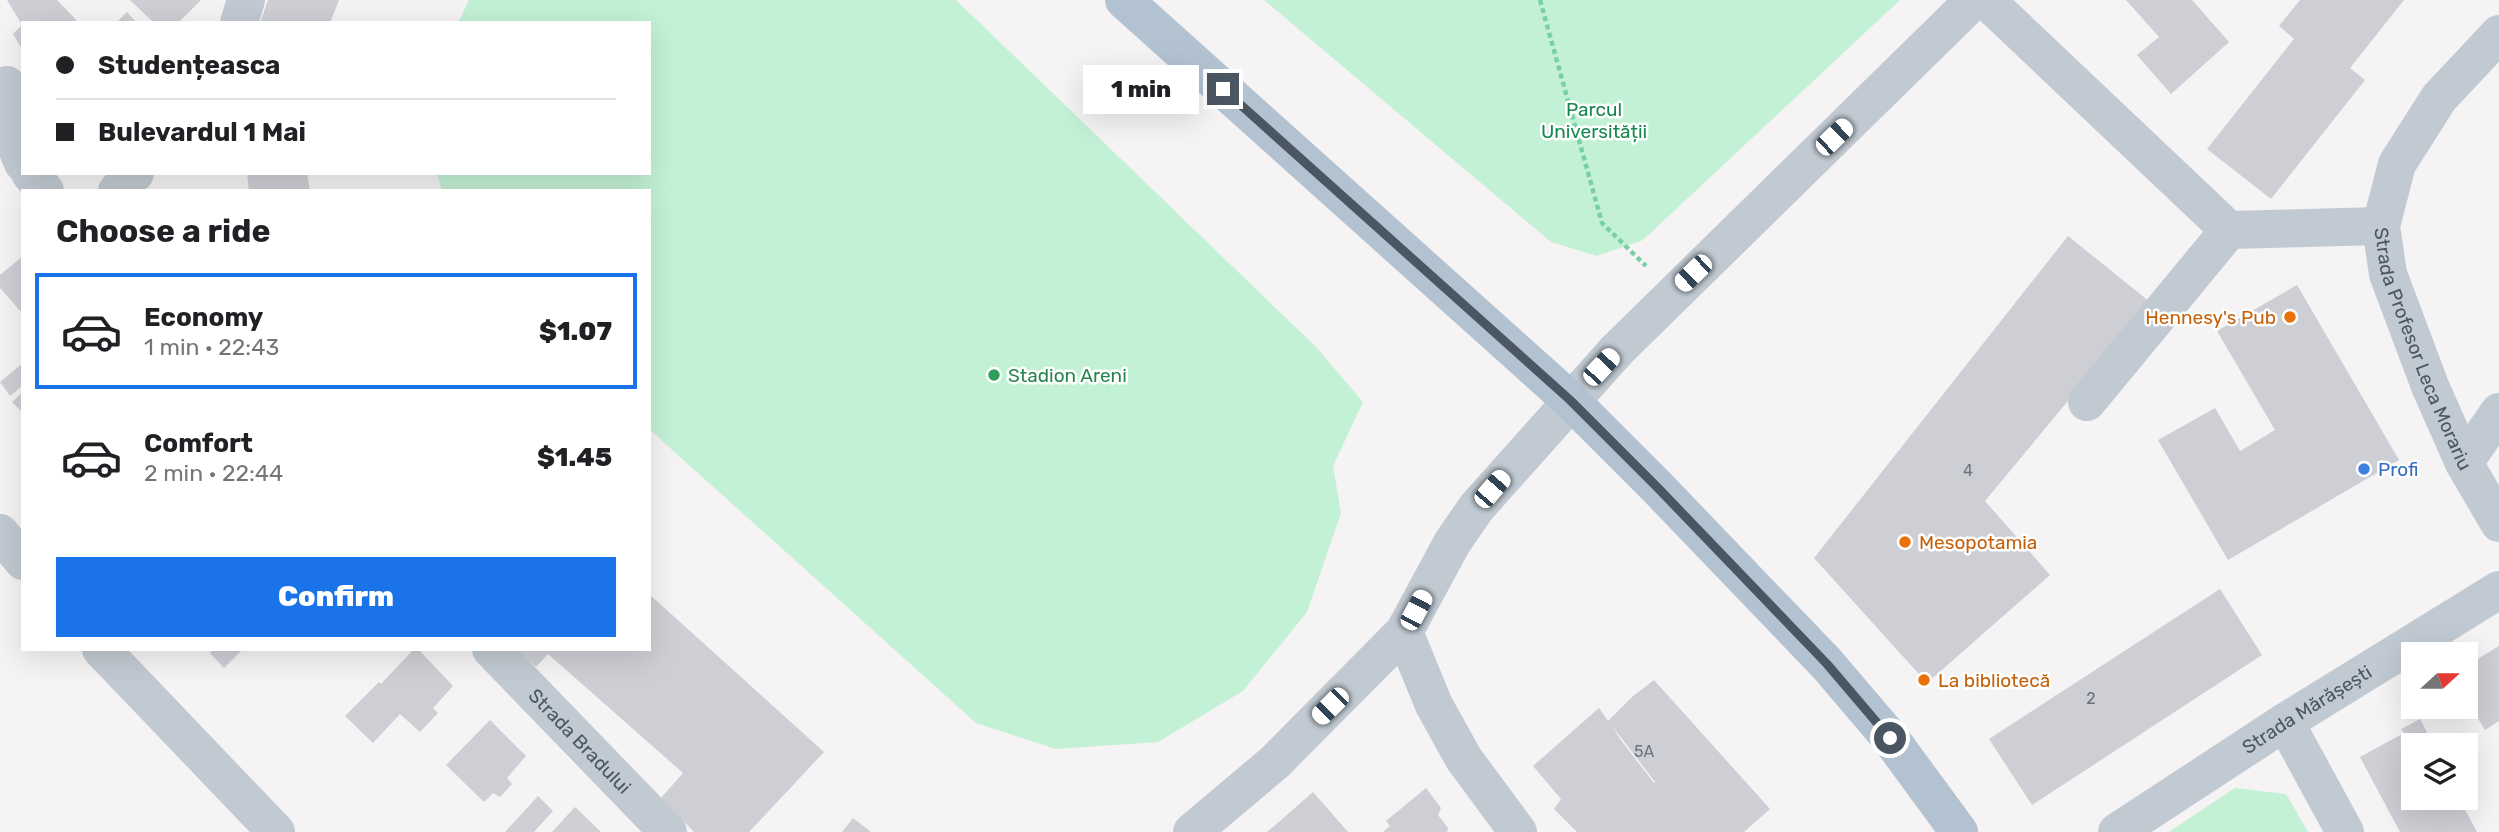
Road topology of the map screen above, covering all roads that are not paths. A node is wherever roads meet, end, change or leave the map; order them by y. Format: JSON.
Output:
{"nodes":[{"id":1,"x":246,"y":0,"type":"edge"},
{"id":2,"x":1124,"y":0,"type":"edge"},
{"id":3,"x":1974,"y":0,"type":"edge"},
{"id":4,"x":1986,"y":0,"type":"edge"},
{"id":5,"x":240,"y":21,"type":"edge"},
{"id":6,"x":2499,"y":34,"type":"edge"},
{"id":7,"x":6,"y":85,"type":"dead end"},
{"id":8,"x":21,"y":158,"type":"edge"},
{"id":9,"x":32,"y":175,"type":"edge"},
{"id":10,"x":133,"y":175,"type":"edge"},
{"id":11,"x":43,"y":189,"type":"edge"},
{"id":12,"x":119,"y":189,"type":"edge"},
{"id":13,"x":2381,"y":226,"type":"junction"},
{"id":14,"x":2229,"y":230,"type":"junction"},
{"id":15,"x":1570,"y":400,"type":"junction"},
{"id":16,"x":2087,"y":402,"type":"dead end"},
{"id":17,"x":2499,"y":412,"type":"edge"},
{"id":18,"x":2464,"y":463,"type":"junction"},
{"id":19,"x":2499,"y":523,"type":"edge"},
{"id":20,"x":0,"y":533,"type":"edge"},
{"id":21,"x":21,"y":559,"type":"edge"},
{"id":22,"x":2499,"y":590,"type":"edge"},
{"id":23,"x":1404,"y":632,"type":"junction"},
{"id":24,"x":103,"y":651,"type":"edge"},
{"id":25,"x":493,"y":651,"type":"edge"},
{"id":26,"x":2285,"y":722,"type":"junction"},
{"id":27,"x":275,"y":832,"type":"edge"},
{"id":28,"x":668,"y":832,"type":"edge"},
{"id":29,"x":1192,"y":832,"type":"edge"},
{"id":30,"x":1517,"y":832,"type":"edge"},
{"id":31,"x":1959,"y":832,"type":"edge"},
{"id":32,"x":2116,"y":832,"type":"edge"},
{"id":33,"x":2346,"y":832,"type":"edge"}],
"edges":[{"from":1,"to":5,"type":"street"},
{"from":2,"to":15,"type":"main road"},
{"from":3,"to":15,"type":"street"},
{"from":4,"to":14,"type":"street"},
{"from":6,"to":13,"type":"street","name":"Strada Profesor Leca Morariu"},
{"from":7,"to":8,"type":"street"},
{"from":9,"to":11,"type":"street"},
{"from":10,"to":12,"type":"street"},
{"from":13,"to":14,"type":"street"},
{"from":13,"to":18,"type":"street","name":"Strada Profesor Leca Morariu"},
{"from":14,"to":16,"type":"street"},
{"from":15,"to":23,"type":"street"},
{"from":15,"to":31,"type":"main road"},
{"from":17,"to":18,"type":"street"},
{"from":18,"to":19,"type":"street","name":"Strada Profesor Leca Morariu"},
{"from":20,"to":21,"type":"street"},
{"from":22,"to":26,"type":"street","name":"Strada Mărășești"},
{"from":23,"to":29,"type":"street"},
{"from":23,"to":30,"type":"street"},
{"from":24,"to":27,"type":"street"},
{"from":25,"to":28,"type":"street","name":"Strada Bradului"},
{"from":26,"to":32,"type":"street","name":"Strada Mărășești"},
{"from":26,"to":33,"type":"street"}]}
